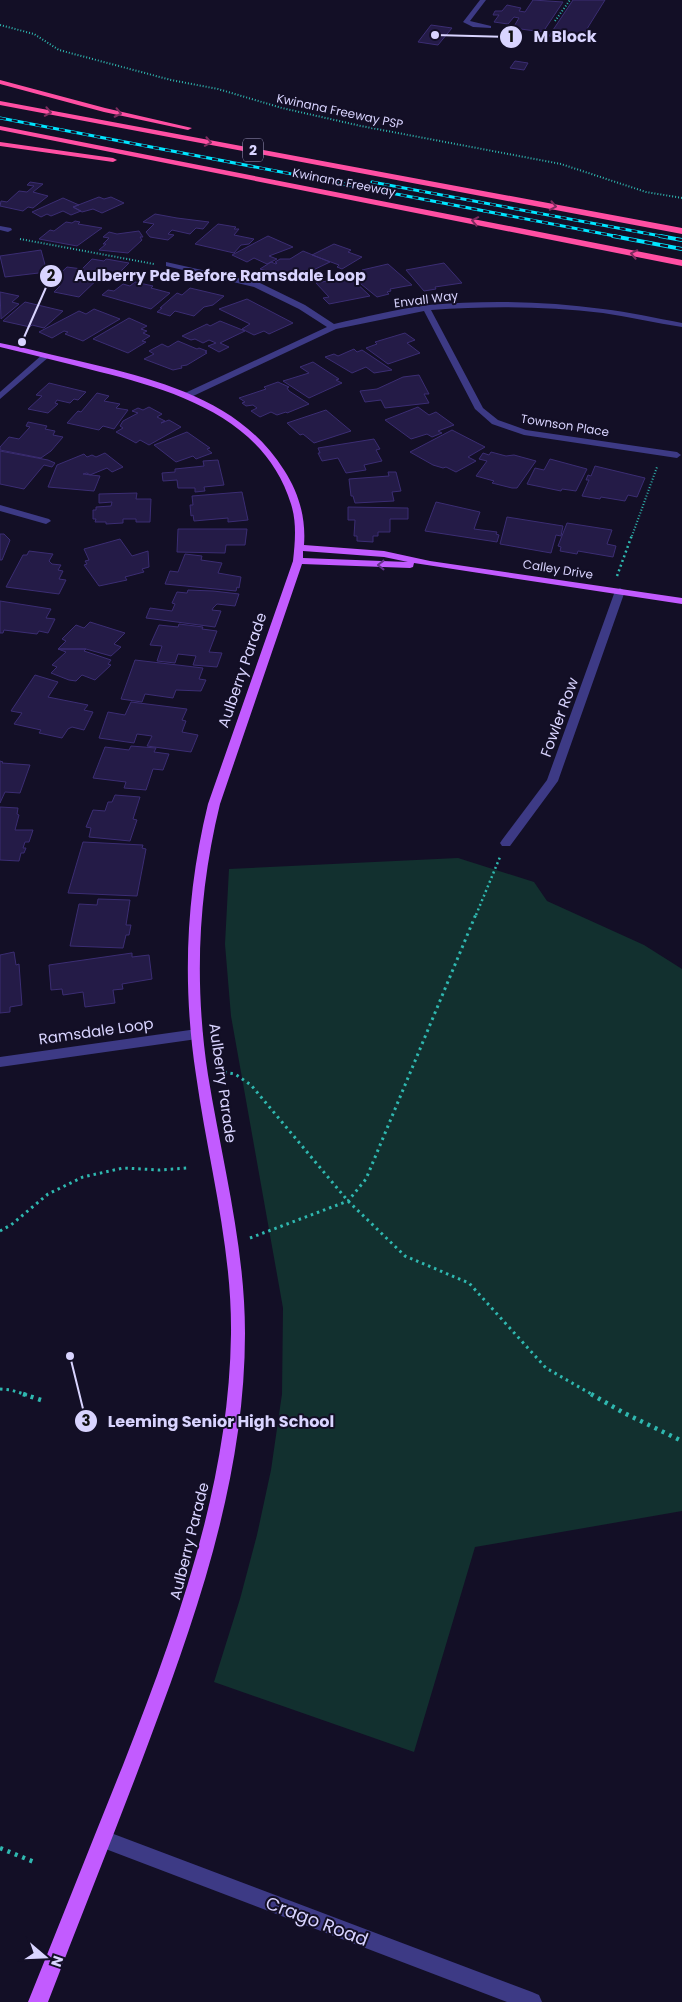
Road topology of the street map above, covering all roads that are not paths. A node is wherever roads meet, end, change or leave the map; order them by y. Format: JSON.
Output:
{"nodes":[{"id":1,"x":484,"y":0,"type":"edge"},
{"id":2,"x":489,"y":27,"type":"dead end"},
{"id":3,"x":0,"y":82,"type":"edge"},
{"id":4,"x":0,"y":103,"type":"edge"},
{"id":5,"x":0,"y":128,"type":"edge"},
{"id":6,"x":201,"y":131,"type":"dead end"},
{"id":7,"x":210,"y":133,"type":"dead end"},
{"id":8,"x":0,"y":144,"type":"edge"},
{"id":9,"x":292,"y":185,"type":"junction"},
{"id":10,"x":506,"y":197,"type":"junction"},
{"id":11,"x":682,"y":231,"type":"edge"},
{"id":12,"x":682,"y":263,"type":"edge"},
{"id":13,"x":169,"y":264,"type":"road end"},
{"id":14,"x":426,"y":308,"type":"junction"},
{"id":15,"x":682,"y":325,"type":"edge"},
{"id":16,"x":333,"y":327,"type":"junction"},
{"id":17,"x":0,"y":345,"type":"edge"},
{"id":18,"x":46,"y":356,"type":"junction"},
{"id":19,"x":188,"y":395,"type":"junction"},
{"id":20,"x":0,"y":396,"type":"edge"},
{"id":21,"x":677,"y":455,"type":"dead end"},
{"id":22,"x":0,"y":508,"type":"edge"},
{"id":23,"x":46,"y":521,"type":"dead end"},
{"id":24,"x":299,"y":554,"type":"junction"},
{"id":25,"x":620,"y":591,"type":"junction"},
{"id":26,"x":682,"y":601,"type":"edge"},
{"id":27,"x":506,"y":843,"type":"road end"},
{"id":28,"x":197,"y":1034,"type":"junction"},
{"id":29,"x":0,"y":1062,"type":"edge"},
{"id":30,"x":103,"y":1839,"type":"junction"},
{"id":31,"x":38,"y":2002,"type":"edge"},
{"id":32,"x":532,"y":2002,"type":"edge"}],
"edges":[{"from":1,"to":2,"type":"street"},
{"from":3,"to":6,"type":"highway","one_way":true},
{"from":4,"to":10,"type":"highway","name":"Kwinana Freeway","number":"2","one_way":true},
{"from":5,"to":9,"type":"highway","name":"Kwinana Freeway","number":"2"},
{"from":7,"to":10,"type":"highway"},
{"from":8,"to":9,"type":"highway"},
{"from":12,"to":9,"type":"highway","name":"Kwinana Freeway","number":"2","one_way":true},
{"from":10,"to":11,"type":"highway","name":"Kwinana Freeway","number":"2","one_way":true},
{"from":13,"to":16,"type":"street"},
{"from":14,"to":15,"type":"street","name":"Envall Way"},
{"from":14,"to":16,"type":"street","name":"Envall Way"},
{"from":14,"to":21,"type":"street","name":"Townson Place"},
{"from":16,"to":19,"type":"street","name":"Envall Way"},
{"from":17,"to":18,"type":"main road","name":"Aulberry Parade"},
{"from":18,"to":19,"type":"main road","name":"Aulberry Parade"},
{"from":18,"to":20,"type":"street"},
{"from":19,"to":24,"type":"main road","name":"Aulberry Parade"},
{"from":22,"to":23,"type":"street"},
{"from":24,"to":25,"type":"main road","name":"Calley Drive"},
{"from":24,"to":28,"type":"main road","name":"Aulberry Parade"},
{"from":25,"to":26,"type":"main road","name":"Calley Drive"},
{"from":25,"to":27,"type":"street","name":"Fowler Row"},
{"from":28,"to":29,"type":"street","name":"Ramsdale Loop"},
{"from":28,"to":30,"type":"main road","name":"Aulberry Parade"},
{"from":30,"to":31,"type":"main road","name":"Aulberry Parade"},
{"from":30,"to":32,"type":"street","name":"Crago Road"}]}
